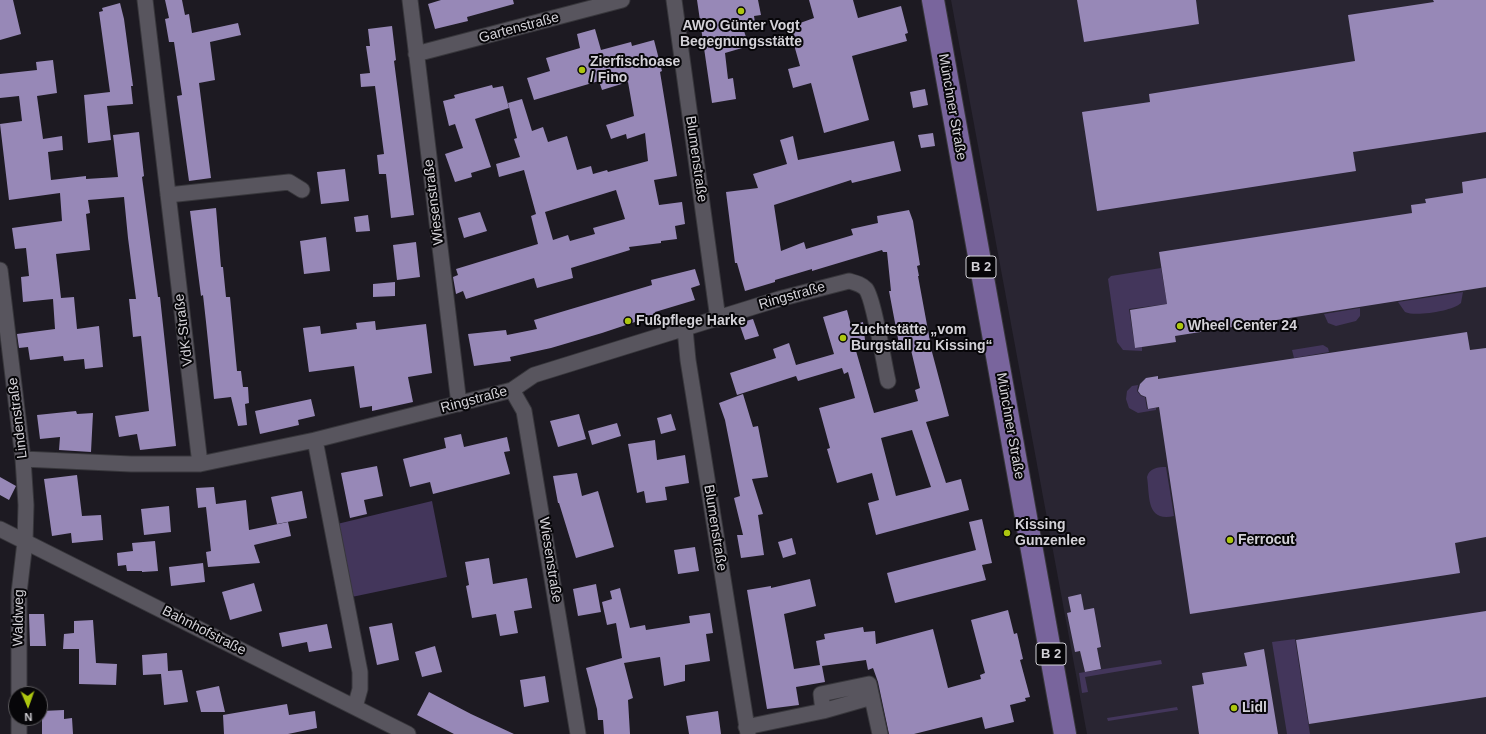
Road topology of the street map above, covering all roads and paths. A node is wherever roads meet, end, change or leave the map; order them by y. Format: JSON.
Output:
{"nodes":[{"id":1,"x":145,"y":0,"type":"edge"},
{"id":2,"x":410,"y":0,"type":"edge"},
{"id":3,"x":622,"y":0,"type":"edge"},
{"id":4,"x":674,"y":0,"type":"edge"},
{"id":5,"x":933,"y":0,"type":"edge"},
{"id":6,"x":416,"y":54,"type":"junction"},
{"id":7,"x":302,"y":190,"type":"dead end"},
{"id":8,"x":168,"y":195,"type":"junction"},
{"id":9,"x":0,"y":270,"type":"edge"},
{"id":10,"x":718,"y":319,"type":"junction"},
{"id":11,"x":685,"y":329,"type":"junction"},
{"id":12,"x":888,"y":381,"type":"dead end"},
{"id":13,"x":512,"y":390,"type":"junction"},
{"id":14,"x":459,"y":404,"type":"junction"},
{"id":15,"x":315,"y":440,"type":"junction"},
{"id":16,"x":23,"y":459,"type":"junction"},
{"id":17,"x":200,"y":464,"type":"junction"},
{"id":18,"x":0,"y":530,"type":"edge"},
{"id":19,"x":25,"y":542,"type":"junction"},
{"id":20,"x":19,"y":686,"type":"edge"},
{"id":21,"x":355,"y":708,"type":"junction"},
{"id":22,"x":747,"y":730,"type":"edge"},
{"id":23,"x":408,"y":734,"type":"edge"},
{"id":24,"x":578,"y":734,"type":"edge"},
{"id":25,"x":880,"y":734,"type":"edge"},
{"id":26,"x":1065,"y":734,"type":"edge"}],
"edges":[{"from":1,"to":8,"type":"street","name":"VdK-Straße"},
{"from":2,"to":6,"type":"street","name":"Wiesenstraße"},
{"from":3,"to":6,"type":"street","name":"Gartenstraße"},
{"from":4,"to":10,"type":"street","name":"Blumenstraße"},
{"from":5,"to":26,"type":"main road","name":"Münchner Straße","number":"B 2"},
{"from":6,"to":14,"type":"street","name":"Wiesenstraße"},
{"from":7,"to":8,"type":"street"},
{"from":8,"to":17,"type":"street","name":"VdK-Straße"},
{"from":9,"to":16,"type":"street","name":"Lindenstraße"},
{"from":10,"to":11,"type":"street","name":"Ringstraße"},
{"from":10,"to":12,"type":"street","name":"Ringstraße"},
{"from":11,"to":13,"type":"street","name":"Ringstraße"},
{"from":11,"to":22,"type":"street","name":"Blumenstraße"},
{"from":13,"to":14,"type":"street","name":"Ringstraße"},
{"from":13,"to":24,"type":"street","name":"Wiesenstraße"},
{"from":14,"to":15,"type":"street","name":"Ringstraße"},
{"from":15,"to":17,"type":"street"},
{"from":15,"to":21,"type":"street"},
{"from":16,"to":17,"type":"street"},
{"from":16,"to":19,"type":"street","name":"Lindenstraße"},
{"from":18,"to":19,"type":"street","name":"Bahnhofstraße"},
{"from":19,"to":20,"type":"street","name":"Waldweg"},
{"from":19,"to":21,"type":"street","name":"Bahnhofstraße"},
{"from":21,"to":23,"type":"street","name":"Bahnhofstraße"},
{"from":22,"to":25,"type":"street","name":"Blumenstraße"}]}
